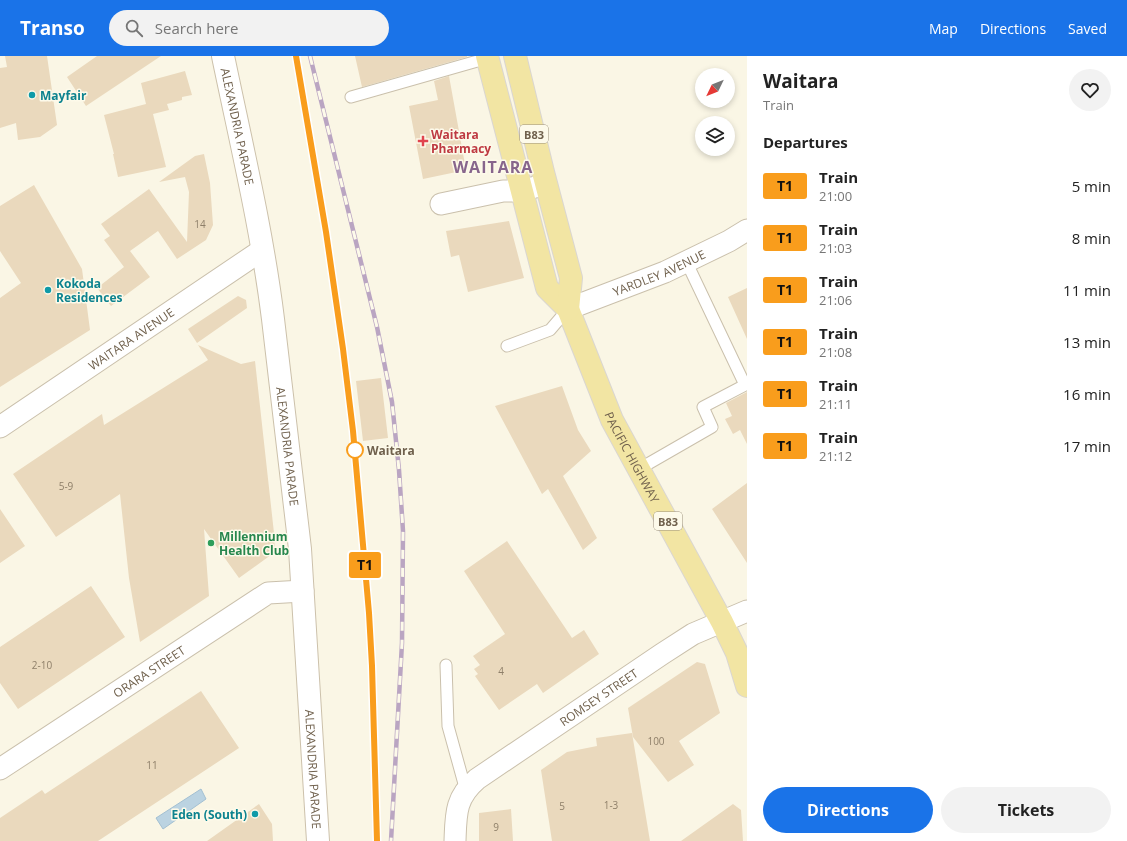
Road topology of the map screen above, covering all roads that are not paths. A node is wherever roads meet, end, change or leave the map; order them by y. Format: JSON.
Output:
{"nodes":[{"id":1,"x":224,"y":56,"type":"edge"},
{"id":2,"x":515,"y":56,"type":"edge"},
{"id":3,"x":487,"y":57,"type":"edge"},
{"id":4,"x":351,"y":97,"type":"dead end"},
{"id":5,"x":546,"y":184,"type":"junction"},
{"id":6,"x":521,"y":191,"type":"junction"},
{"id":7,"x":441,"y":204,"type":"dead end"},
{"id":8,"x":747,"y":230,"type":"edge"},
{"id":9,"x":262,"y":250,"type":"junction"},
{"id":10,"x":686,"y":261,"type":"junction"},
{"id":11,"x":568,"y":309,"type":"junction"},
{"id":12,"x":507,"y":346,"type":"dead end"},
{"id":13,"x":0,"y":427,"type":"edge"},
{"id":14,"x":639,"y":469,"type":"junction"},
{"id":15,"x":303,"y":591,"type":"junction"},
{"id":16,"x":747,"y":611,"type":"edge"},
{"id":17,"x":722,"y":622,"type":"junction"},
{"id":18,"x":743,"y":661,"type":"edge"},
{"id":19,"x":446,"y":665,"type":"dead end"},
{"id":20,"x":747,"y":686,"type":"edge"},
{"id":21,"x":0,"y":769,"type":"edge"},
{"id":22,"x":472,"y":785,"type":"junction"},
{"id":23,"x":318,"y":841,"type":"edge"},
{"id":24,"x":455,"y":841,"type":"edge"}],
"edges":[{"from":1,"to":9,"type":"street","name":"ALEXANDRIA PARADE"},
{"from":2,"to":5,"type":"main road","name":"PACIFIC HIGHWAY","number":"B83"},
{"from":3,"to":4,"type":"lane"},
{"from":3,"to":6,"type":"main road","name":"PACIFIC HIGHWAY","number":"B83"},
{"from":5,"to":6,"type":"street"},
{"from":5,"to":11,"type":"main road","name":"PACIFIC HIGHWAY","number":"B83"},
{"from":6,"to":7,"type":"street"},
{"from":6,"to":11,"type":"main road","name":"PACIFIC HIGHWAY","number":"B83"},
{"from":8,"to":10,"type":"street","name":"YARDLEY AVENUE"},
{"from":9,"to":13,"type":"street","name":"WAITARA AVENUE"},
{"from":9,"to":15,"type":"street","name":"ALEXANDRIA PARADE"},
{"from":10,"to":11,"type":"street","name":"YARDLEY AVENUE"},
{"from":10,"to":14,"type":"lane"},
{"from":11,"to":12,"type":"lane"},
{"from":11,"to":14,"type":"main road","name":"PACIFIC HIGHWAY","number":"B83"},
{"from":14,"to":17,"type":"main road","name":"PACIFIC HIGHWAY","number":"B83"},
{"from":15,"to":21,"type":"street","name":"ORARA STREET"},
{"from":15,"to":23,"type":"street","name":"ALEXANDRIA PARADE"},
{"from":16,"to":17,"type":"street","name":"ROMSEY STREET"},
{"from":17,"to":18,"type":"main road","name":"PACIFIC HIGHWAY","number":"B83"},
{"from":17,"to":22,"type":"street","name":"ROMSEY STREET"},
{"from":18,"to":20,"type":"main road","name":"PACIFIC HIGHWAY","number":"B83"},
{"from":19,"to":22,"type":"lane"},
{"from":22,"to":24,"type":"street"}]}
